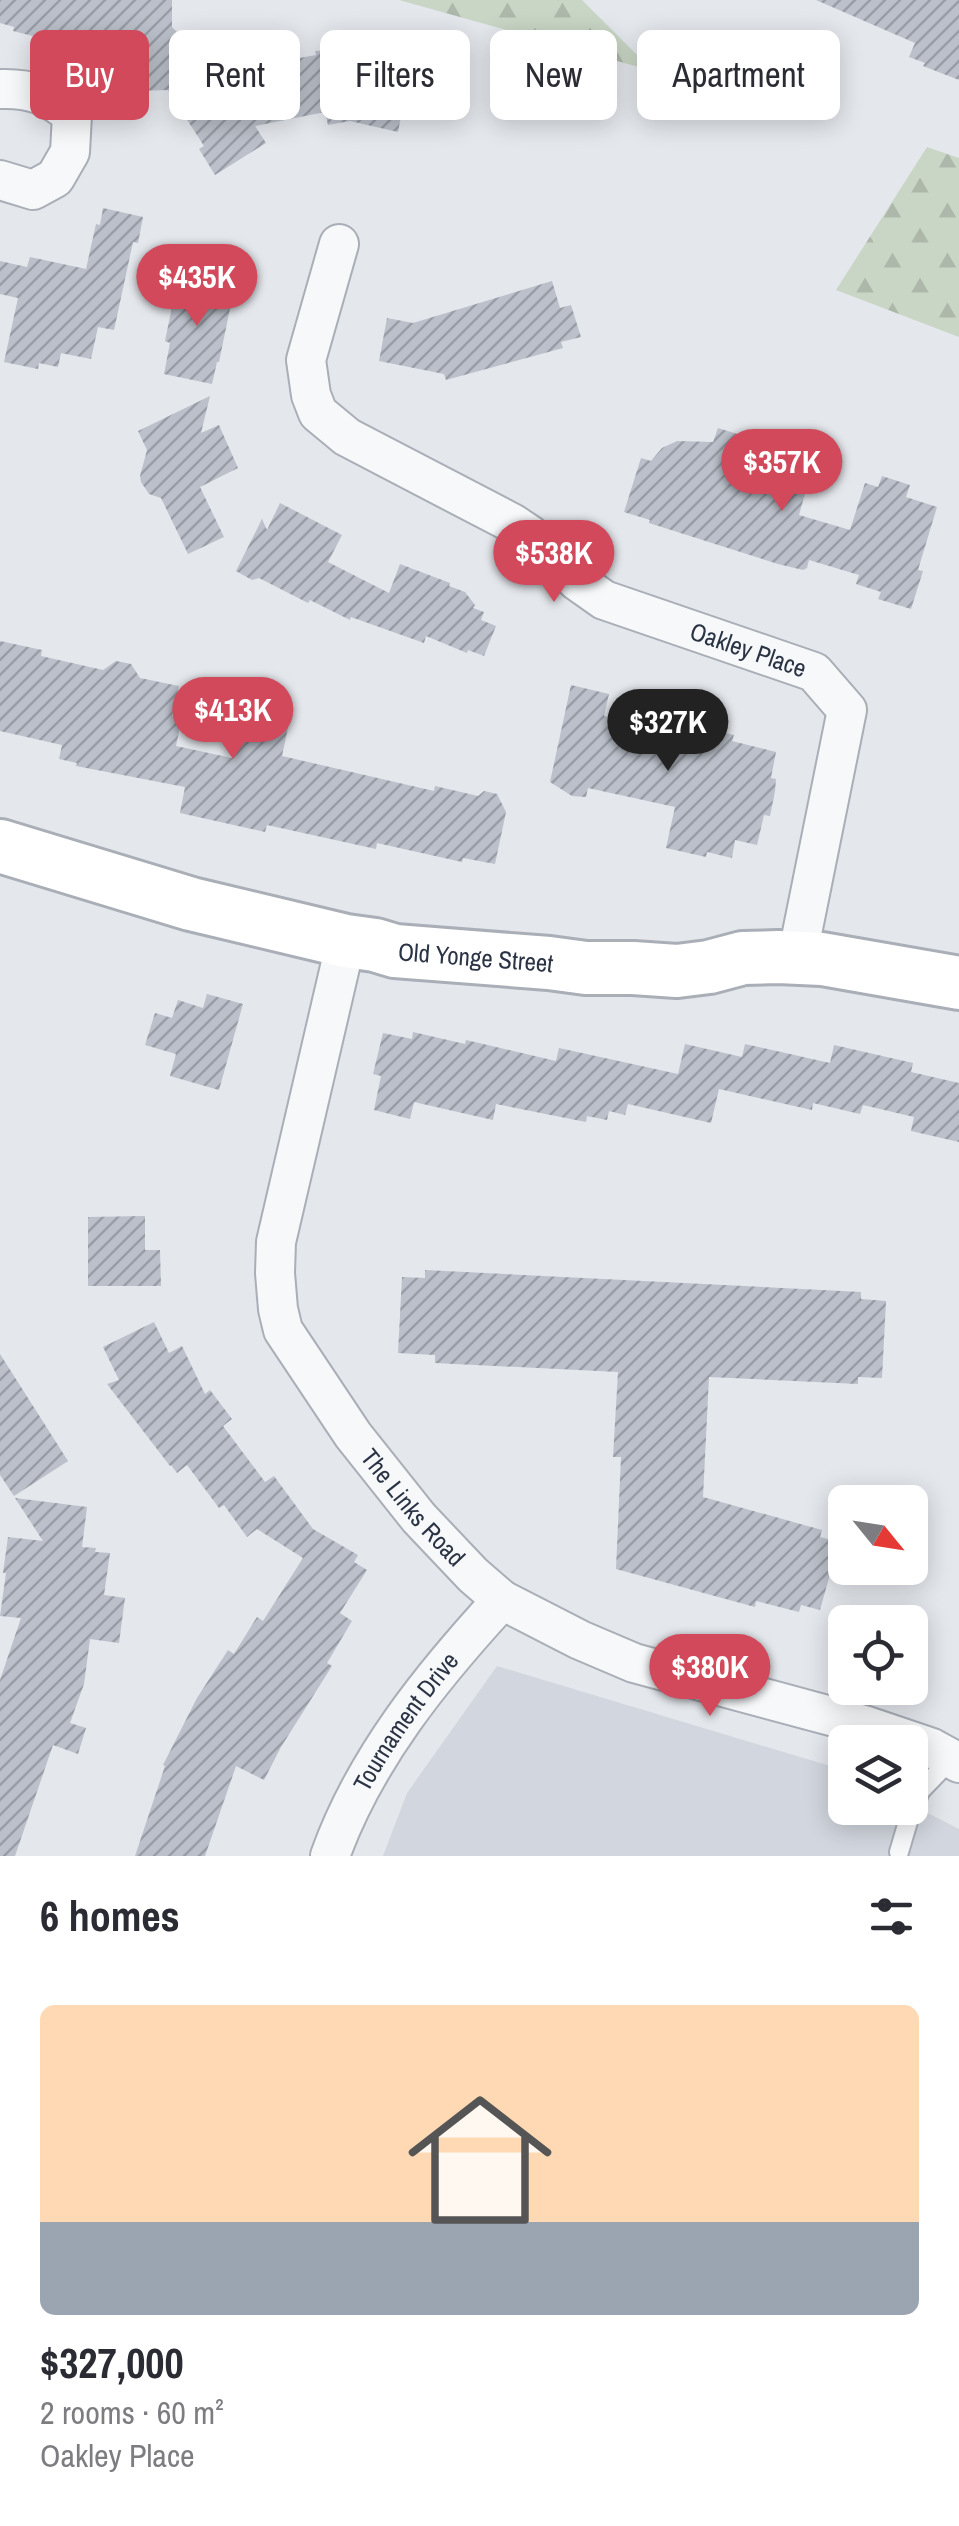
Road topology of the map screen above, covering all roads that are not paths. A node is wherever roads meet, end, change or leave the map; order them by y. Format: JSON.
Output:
{"nodes":[{"id":1,"x":0,"y":89,"type":"edge"},
{"id":2,"x":0,"y":180,"type":"edge"},
{"id":3,"x":339,"y":244,"type":"dead end"},
{"id":4,"x":0,"y":846,"type":"edge"},
{"id":5,"x":346,"y":942,"type":"junction"},
{"id":6,"x":797,"y":958,"type":"junction"},
{"id":7,"x":959,"y":983,"type":"edge"},
{"id":8,"x":502,"y":1600,"type":"junction"},
{"id":9,"x":955,"y":1761,"type":"edge"},
{"id":10,"x":898,"y":1852,"type":"dead end"},
{"id":11,"x":330,"y":1856,"type":"edge"}],
"edges":[{"from":1,"to":2,"type":"street"},
{"from":3,"to":6,"type":"street","name":"Oakley Place"},
{"from":4,"to":5,"type":"street","name":"Old Yonge Street"},
{"from":5,"to":6,"type":"street","name":"Old Yonge Street"},
{"from":5,"to":8,"type":"street","name":"The Links Road"},
{"from":6,"to":7,"type":"street","name":"Old Yonge Street"},
{"from":8,"to":9,"type":"street","name":"The Links Road"},
{"from":8,"to":11,"type":"street","name":"Tournament Drive"},
{"from":9,"to":10,"type":"lane"}]}
